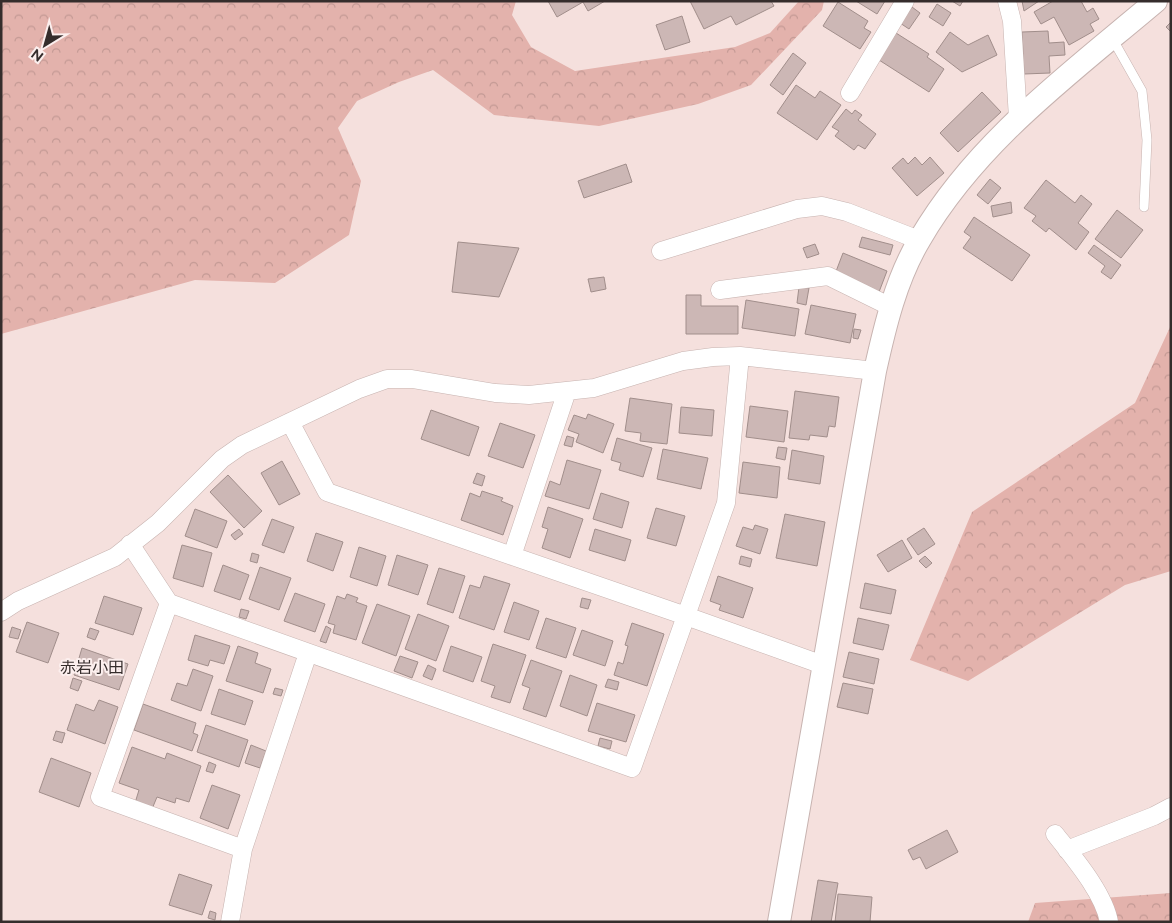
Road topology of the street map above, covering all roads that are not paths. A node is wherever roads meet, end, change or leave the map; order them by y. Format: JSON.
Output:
{"nodes":[{"id":1,"x":905,"y":1,"type":"edge"},
{"id":2,"x":1007,"y":1,"type":"edge"},
{"id":3,"x":1156,"y":1,"type":"edge"},
{"id":4,"x":1112,"y":38,"type":"junction"},
{"id":5,"x":850,"y":93,"type":"dead end"},
{"id":6,"x":1018,"y":118,"type":"junction"},
{"id":7,"x":1144,"y":207,"type":"dead end"},
{"id":8,"x":919,"y":240,"type":"junction"},
{"id":9,"x":661,"y":251,"type":"dead end"},
{"id":10,"x":720,"y":290,"type":"dead end"},
{"id":11,"x":891,"y":307,"type":"junction"},
{"id":12,"x":740,"y":356,"type":"junction"},
{"id":13,"x":875,"y":371,"type":"junction"},
{"id":14,"x":567,"y":391,"type":"junction"},
{"id":15,"x":290,"y":422,"type":"junction"},
{"id":16,"x":130,"y":544,"type":"junction"},
{"id":17,"x":512,"y":556,"type":"junction"},
{"id":18,"x":170,"y":603,"type":"junction"},
{"id":19,"x":1,"y":612,"type":"edge"},
{"id":20,"x":686,"y":616,"type":"junction"},
{"id":21,"x":308,"y":653,"type":"junction"},
{"id":22,"x":823,"y":665,"type":"junction"},
{"id":23,"x":1171,"y":808,"type":"edge"},
{"id":24,"x":1055,"y":834,"type":"dead end"},
{"id":25,"x":243,"y":849,"type":"junction"},
{"id":26,"x":1067,"y":850,"type":"junction"},
{"id":27,"x":230,"y":922,"type":"edge"},
{"id":28,"x":779,"y":922,"type":"edge"},
{"id":29,"x":1109,"y":922,"type":"edge"}],
"edges":[{"from":1,"to":5,"type":"street"},
{"from":2,"to":6,"type":"street"},
{"from":3,"to":4,"type":"street"},
{"from":4,"to":6,"type":"street"},
{"from":4,"to":7,"type":"lane"},
{"from":6,"to":8,"type":"street"},
{"from":8,"to":9,"type":"street"},
{"from":8,"to":11,"type":"street"},
{"from":10,"to":11,"type":"street"},
{"from":11,"to":13,"type":"street"},
{"from":12,"to":13,"type":"street"},
{"from":12,"to":14,"type":"street"},
{"from":12,"to":20,"type":"street"},
{"from":13,"to":22,"type":"street"},
{"from":14,"to":15,"type":"street"},
{"from":14,"to":17,"type":"street"},
{"from":15,"to":16,"type":"street"},
{"from":15,"to":17,"type":"street"},
{"from":16,"to":18,"type":"street"},
{"from":16,"to":19,"type":"street"},
{"from":17,"to":20,"type":"street"},
{"from":18,"to":21,"type":"street"},
{"from":18,"to":25,"type":"street"},
{"from":20,"to":21,"type":"street"},
{"from":20,"to":22,"type":"street"},
{"from":21,"to":25,"type":"street"},
{"from":22,"to":28,"type":"street"},
{"from":23,"to":26,"type":"street"},
{"from":24,"to":26,"type":"street"},
{"from":25,"to":27,"type":"street"},
{"from":26,"to":29,"type":"street"}]}
